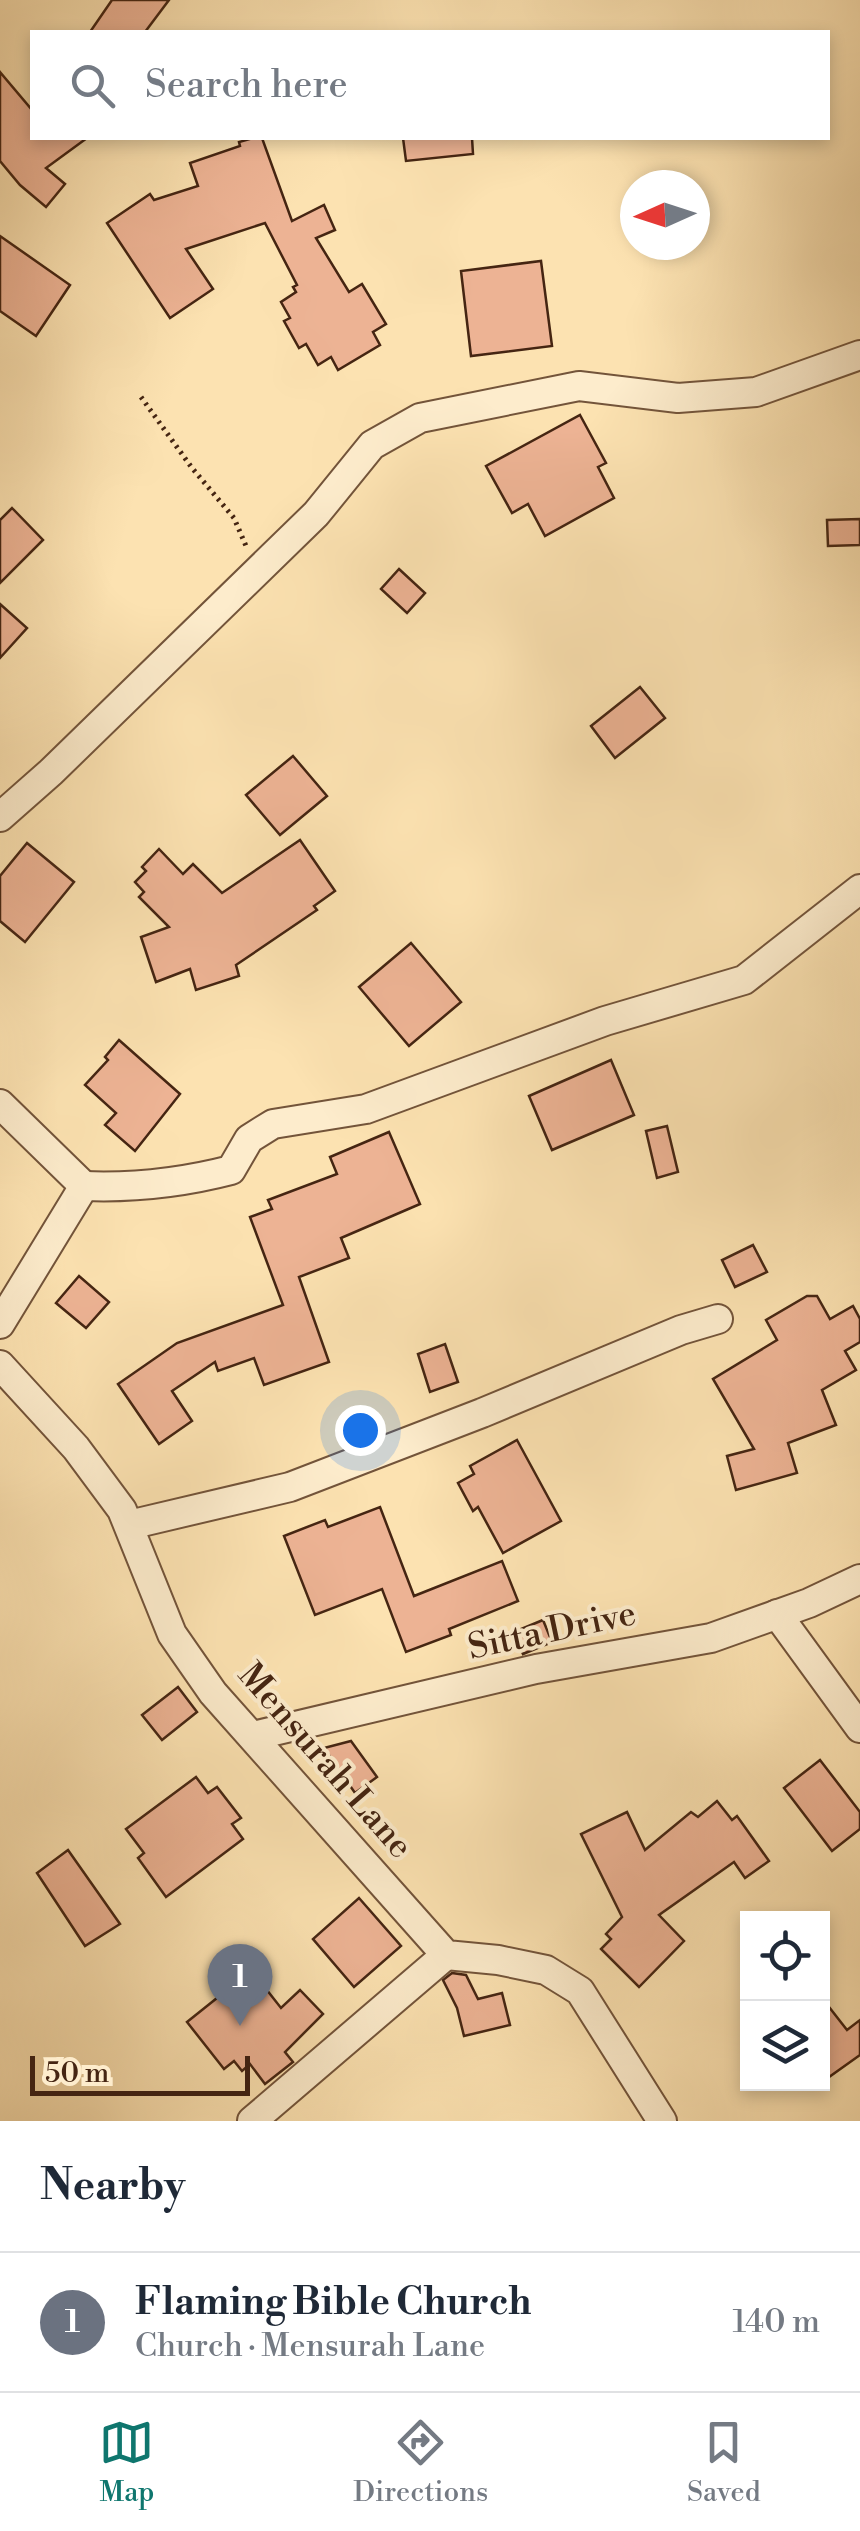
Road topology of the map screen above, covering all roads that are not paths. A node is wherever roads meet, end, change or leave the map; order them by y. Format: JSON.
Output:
{"nodes":[{"id":1,"x":860,"y":355,"type":"edge"},
{"id":2,"x":0,"y":817,"type":"edge"},
{"id":3,"x":860,"y":889,"type":"edge"},
{"id":4,"x":0,"y":1104,"type":"edge"},
{"id":5,"x":84,"y":1186,"type":"junction"},
{"id":6,"x":718,"y":1319,"type":"dead end"},
{"id":7,"x":0,"y":1324,"type":"edge"},
{"id":8,"x":0,"y":1365,"type":"edge"},
{"id":9,"x":129,"y":1525,"type":"junction"},
{"id":10,"x":860,"y":1579,"type":"edge"},
{"id":11,"x":777,"y":1614,"type":"junction"},
{"id":12,"x":860,"y":1728,"type":"edge"},
{"id":13,"x":253,"y":1736,"type":"junction"},
{"id":14,"x":446,"y":1954,"type":"junction"},
{"id":15,"x":252,"y":2121,"type":"edge"},
{"id":16,"x":662,"y":2121,"type":"edge"}],
"edges":[{"from":1,"to":2,"type":"street"},
{"from":3,"to":5,"type":"street"},
{"from":4,"to":5,"type":"street"},
{"from":5,"to":7,"type":"street"},
{"from":6,"to":9,"type":"street"},
{"from":8,"to":9,"type":"street","name":"Mensurah Lane"},
{"from":9,"to":13,"type":"street","name":"Mensurah Lane"},
{"from":10,"to":11,"type":"street","name":"Sitta Drive"},
{"from":11,"to":12,"type":"street"},
{"from":11,"to":13,"type":"street","name":"Sitta Drive"},
{"from":13,"to":14,"type":"street","name":"Mensurah Lane"},
{"from":14,"to":15,"type":"street"},
{"from":14,"to":16,"type":"street"}]}
